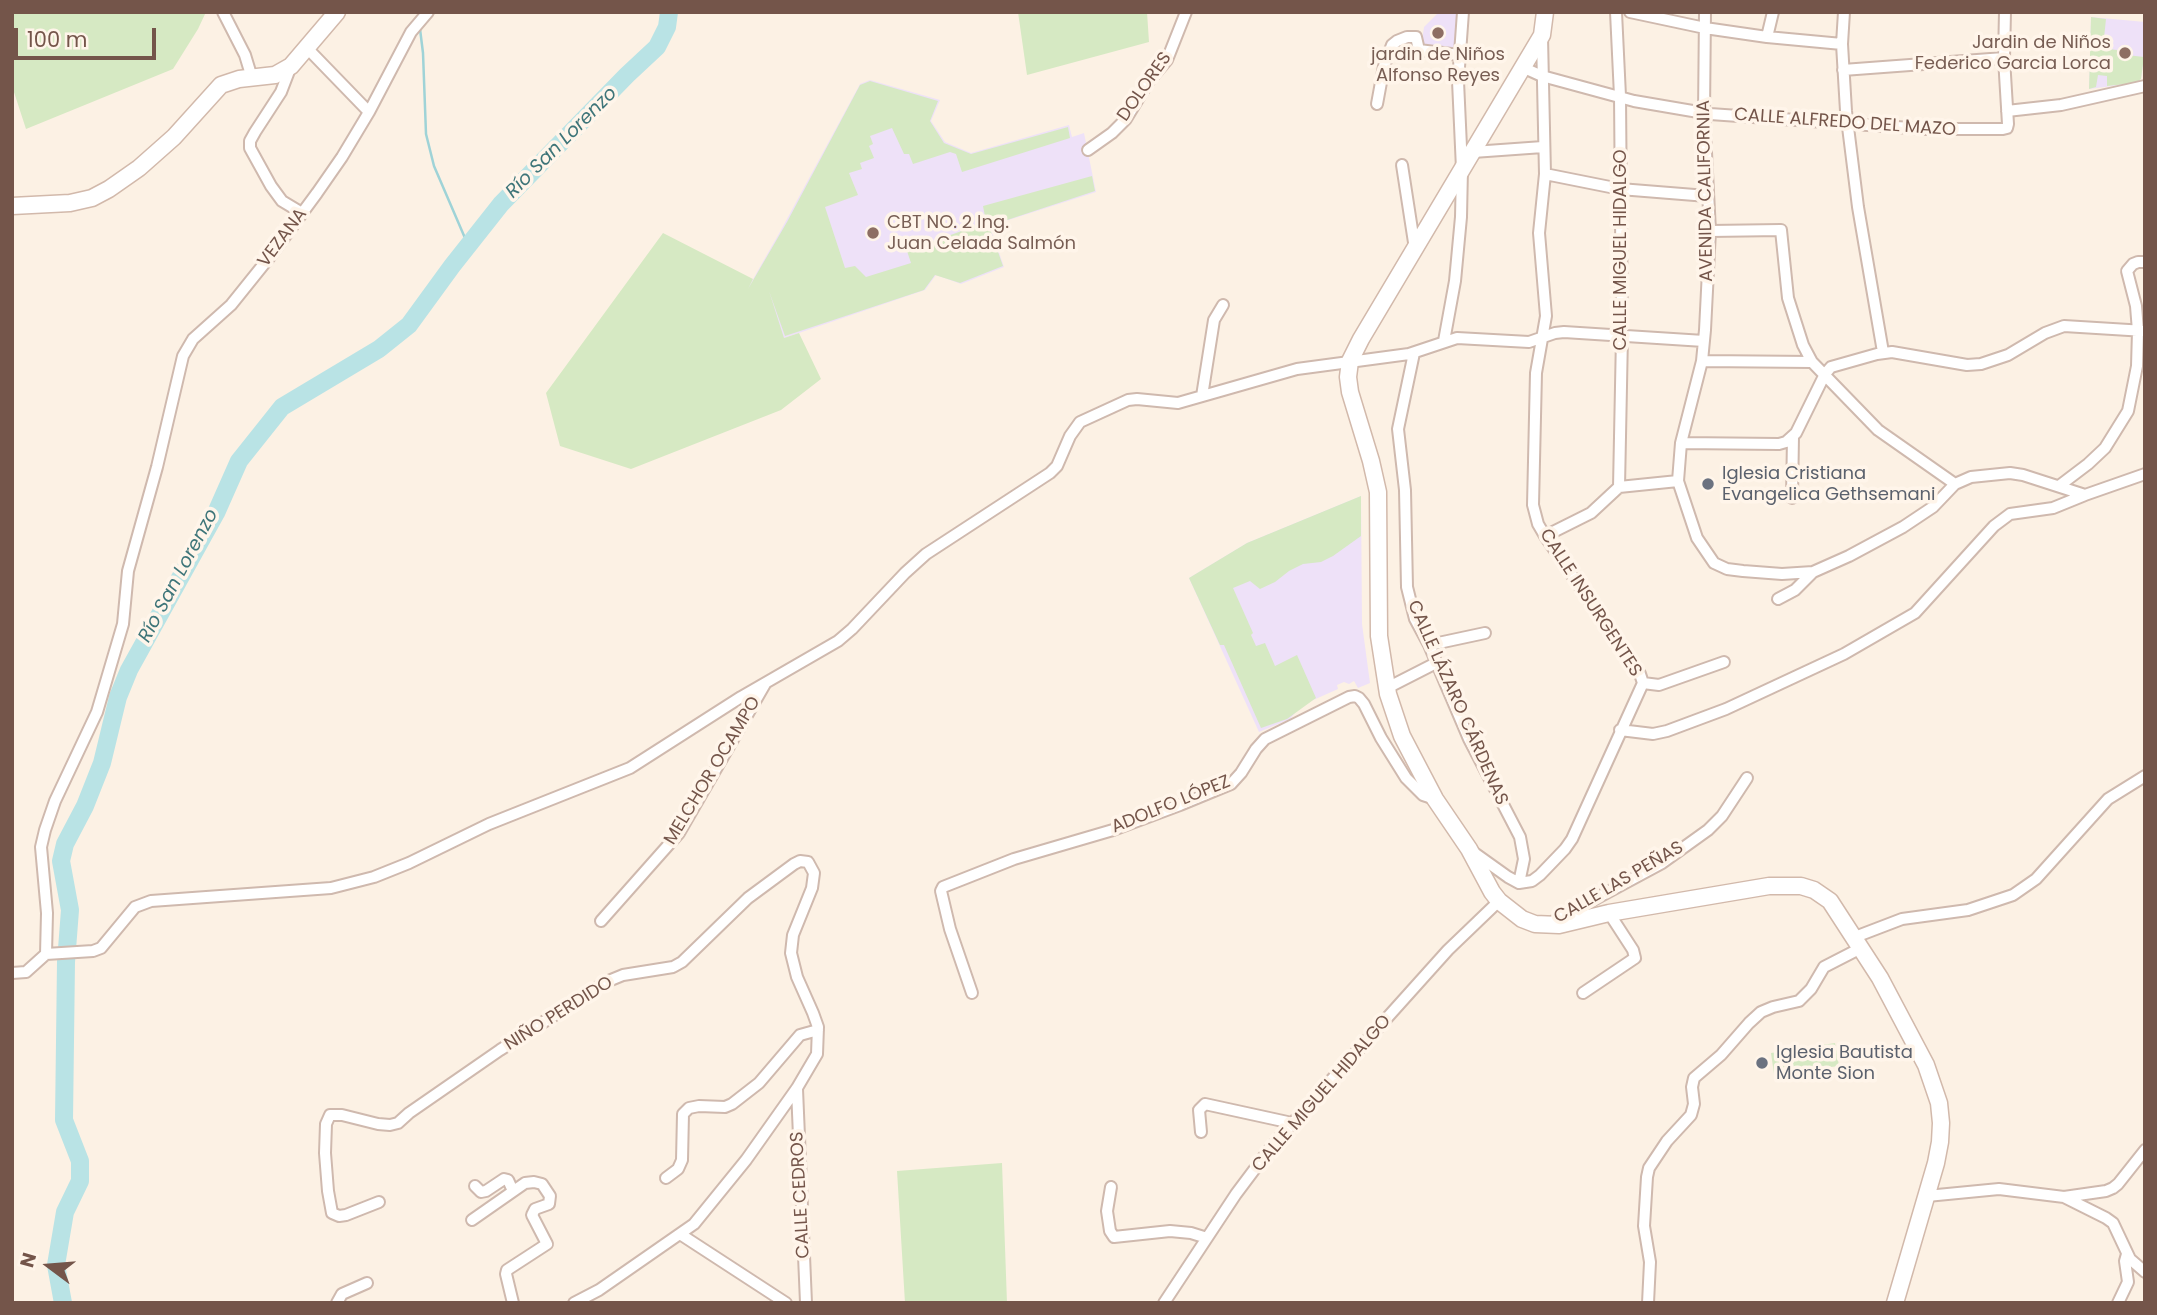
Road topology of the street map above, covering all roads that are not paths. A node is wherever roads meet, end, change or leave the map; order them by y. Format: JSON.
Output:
{"nodes":[{"id":1,"x":223,"y":12,"type":"edge"},
{"id":2,"x":337,"y":12,"type":"edge"},
{"id":3,"x":428,"y":12,"type":"edge"},
{"id":4,"x":1186,"y":12,"type":"edge"},
{"id":5,"x":1463,"y":12,"type":"edge"},
{"id":6,"x":1545,"y":12,"type":"edge"},
{"id":7,"x":1616,"y":12,"type":"edge"},
{"id":8,"x":1630,"y":12,"type":"edge"},
{"id":9,"x":1705,"y":12,"type":"edge"},
{"id":10,"x":1773,"y":12,"type":"edge"},
{"id":11,"x":1844,"y":12,"type":"edge"},
{"id":12,"x":2005,"y":12,"type":"edge"},
{"id":13,"x":1705,"y":28,"type":"junction"},
{"id":14,"x":1542,"y":35,"type":"junction"},
{"id":15,"x":1767,"y":37,"type":"junction"},
{"id":16,"x":1842,"y":44,"type":"junction"},
{"id":17,"x":307,"y":48,"type":"junction"},
{"id":18,"x":1459,"y":55,"type":"junction"},
{"id":19,"x":2004,"y":58,"type":"junction"},
{"id":20,"x":291,"y":66,"type":"junction"},
{"id":21,"x":1522,"y":67,"type":"junction"},
{"id":22,"x":1843,"y":70,"type":"junction"},
{"id":23,"x":1542,"y":76,"type":"junction"},
{"id":24,"x":252,"y":78,"type":"junction"},
{"id":25,"x":2145,"y":86,"type":"edge"},
{"id":26,"x":1620,"y":96,"type":"junction"},
{"id":27,"x":1377,"y":104,"type":"dead end"},
{"id":28,"x":2007,"y":111,"type":"junction"},
{"id":29,"x":369,"y":113,"type":"junction"},
{"id":30,"x":1704,"y":113,"type":"junction"},
{"id":31,"x":1849,"y":124,"type":"junction"},
{"id":32,"x":1543,"y":147,"type":"junction"},
{"id":33,"x":1088,"y":150,"type":"dead end"},
{"id":34,"x":1473,"y":152,"type":"junction"},
{"id":35,"x":1402,"y":165,"type":"dead end"},
{"id":36,"x":1462,"y":169,"type":"junction"},
{"id":37,"x":1545,"y":174,"type":"junction"},
{"id":38,"x":1620,"y":188,"type":"junction"},
{"id":39,"x":1707,"y":196,"type":"junction"},
{"id":40,"x":12,"y":206,"type":"edge"},
{"id":41,"x":302,"y":213,"type":"junction"},
{"id":42,"x":1710,"y":231,"type":"junction"},
{"id":43,"x":1415,"y":249,"type":"junction"},
{"id":44,"x":2145,"y":262,"type":"edge"},
{"id":45,"x":1223,"y":305,"type":"dead end"},
{"id":46,"x":2141,"y":331,"type":"edge"},
{"id":47,"x":1622,"y":336,"type":"junction"},
{"id":48,"x":1543,"y":337,"type":"junction"},
{"id":49,"x":1444,"y":341,"type":"junction"},
{"id":50,"x":1704,"y":341,"type":"junction"},
{"id":51,"x":1884,"y":352,"type":"junction"},
{"id":52,"x":1414,"y":353,"type":"junction"},
{"id":53,"x":1350,"y":361,"type":"junction"},
{"id":54,"x":1702,"y":361,"type":"junction"},
{"id":55,"x":1812,"y":362,"type":"junction"},
{"id":56,"x":1825,"y":374,"type":"junction"},
{"id":57,"x":1202,"y":396,"type":"junction"},
{"id":58,"x":1793,"y":438,"type":"junction"},
{"id":59,"x":1681,"y":443,"type":"junction"},
{"id":60,"x":2145,"y":474,"type":"edge"},
{"id":61,"x":1678,"y":481,"type":"junction"},
{"id":62,"x":1955,"y":484,"type":"junction"},
{"id":63,"x":2059,"y":486,"type":"junction"},
{"id":64,"x":1619,"y":487,"type":"junction"},
{"id":65,"x":2085,"y":495,"type":"junction"},
{"id":66,"x":1792,"y":498,"type":"dead end"},
{"id":67,"x":1545,"y":537,"type":"junction"},
{"id":68,"x":1813,"y":572,"type":"junction"},
{"id":69,"x":1778,"y":599,"type":"dead end"},
{"id":70,"x":1485,"y":633,"type":"dead end"},
{"id":71,"x":1429,"y":645,"type":"junction"},
{"id":72,"x":1724,"y":662,"type":"dead end"},
{"id":73,"x":1436,"y":663,"type":"junction"},
{"id":74,"x":767,"y":682,"type":"junction"},
{"id":75,"x":1643,"y":683,"type":"junction"},
{"id":76,"x":1387,"y":688,"type":"junction"},
{"id":77,"x":1620,"y":730,"type":"junction"},
{"id":78,"x":2145,"y":776,"type":"edge"},
{"id":79,"x":1747,"y":778,"type":"dead end"},
{"id":80,"x":1435,"y":799,"type":"junction"},
{"id":81,"x":1469,"y":849,"type":"junction"},
{"id":82,"x":1519,"y":883,"type":"junction"},
{"id":83,"x":1499,"y":901,"type":"junction"},
{"id":84,"x":1609,"y":913,"type":"junction"},
{"id":85,"x":601,"y":921,"type":"dead end"},
{"id":86,"x":1546,"y":926,"type":"junction"},
{"id":87,"x":1858,"y":942,"type":"junction"},
{"id":88,"x":51,"y":954,"type":"junction"},
{"id":89,"x":12,"y":973,"type":"edge"},
{"id":90,"x":972,"y":993,"type":"dead end"},
{"id":91,"x":1583,"y":993,"type":"dead end"},
{"id":92,"x":818,"y":1030,"type":"junction"},
{"id":93,"x":797,"y":1088,"type":"junction"},
{"id":94,"x":1292,"y":1123,"type":"junction"},
{"id":95,"x":1200,"y":1132,"type":"dead end"},
{"id":96,"x":2145,"y":1150,"type":"edge"},
{"id":97,"x":666,"y":1178,"type":"dead end"},
{"id":98,"x":475,"y":1186,"type":"dead end"},
{"id":99,"x":1111,"y":1187,"type":"dead end"},
{"id":100,"x":513,"y":1191,"type":"junction"},
{"id":101,"x":1927,"y":1196,"type":"junction"},
{"id":102,"x":2064,"y":1197,"type":"junction"},
{"id":103,"x":379,"y":1202,"type":"dead end"},
{"id":104,"x":472,"y":1220,"type":"dead end"},
{"id":105,"x":680,"y":1234,"type":"junction"},
{"id":106,"x":1207,"y":1238,"type":"junction"},
{"id":107,"x":2127,"y":1254,"type":"junction"},
{"id":108,"x":2145,"y":1272,"type":"edge"},
{"id":109,"x":367,"y":1283,"type":"dead end"},
{"id":110,"x":599,"y":1290,"type":"junction"},
{"id":111,"x":337,"y":1303,"type":"edge"},
{"id":112,"x":513,"y":1303,"type":"edge"},
{"id":113,"x":574,"y":1303,"type":"edge"},
{"id":114,"x":603,"y":1303,"type":"edge"},
{"id":115,"x":786,"y":1303,"type":"edge"},
{"id":116,"x":806,"y":1303,"type":"edge"},
{"id":117,"x":1164,"y":1303,"type":"edge"},
{"id":118,"x":1648,"y":1303,"type":"edge"},
{"id":119,"x":1895,"y":1303,"type":"edge"},
{"id":120,"x":2118,"y":1303,"type":"edge"}],
"edges":[{"from":1,"to":24,"type":"street"},
{"from":2,"to":17,"type":"main road"},
{"from":3,"to":29,"type":"street","name":"VEZANA"},
{"from":4,"to":33,"type":"street","name":"DOLORES"},
{"from":5,"to":18,"type":"street"},
{"from":6,"to":14,"type":"main road","name":"CALLE INSURGENTES"},
{"from":7,"to":26,"type":"street","name":"CALLE MIGUEL HIDALGO"},
{"from":8,"to":13,"type":"street"},
{"from":9,"to":13,"type":"street","name":"AVENIDA CALIFORNIA"},
{"from":10,"to":15,"type":"street"},
{"from":11,"to":16,"type":"street"},
{"from":12,"to":19,"type":"street"},
{"from":13,"to":15,"type":"street"},
{"from":13,"to":30,"type":"street","name":"AVENIDA CALIFORNIA"},
{"from":14,"to":21,"type":"main road"},
{"from":14,"to":23,"type":"street","name":"CALLE INSURGENTES"},
{"from":15,"to":16,"type":"street"},
{"from":16,"to":22,"type":"street"},
{"from":17,"to":20,"type":"main road"},
{"from":17,"to":29,"type":"street"},
{"from":18,"to":27,"type":"street"},
{"from":18,"to":36,"type":"street"},
{"from":19,"to":22,"type":"street"},
{"from":19,"to":28,"type":"street"},
{"from":20,"to":24,"type":"main road"},
{"from":20,"to":41,"type":"street"},
{"from":21,"to":23,"type":"street","name":"CALLE ALFREDO DEL MAZO"},
{"from":21,"to":34,"type":"main road"},
{"from":22,"to":31,"type":"street"},
{"from":23,"to":26,"type":"street","name":"CALLE ALFREDO DEL MAZO"},
{"from":23,"to":32,"type":"street","name":"CALLE INSURGENTES"},
{"from":24,"to":40,"type":"main road"},
{"from":25,"to":28,"type":"street"},
{"from":26,"to":30,"type":"street","name":"CALLE ALFREDO DEL MAZO"},
{"from":26,"to":38,"type":"street","name":"CALLE MIGUEL HIDALGO"},
{"from":28,"to":31,"type":"street","name":"CALLE ALFREDO DEL MAZO"},
{"from":29,"to":41,"type":"street","name":"VEZANA"},
{"from":30,"to":31,"type":"street","name":"CALLE ALFREDO DEL MAZO"},
{"from":30,"to":39,"type":"street","name":"AVENIDA CALIFORNIA"},
{"from":31,"to":51,"type":"street"},
{"from":32,"to":34,"type":"street"},
{"from":32,"to":37,"type":"street","name":"CALLE INSURGENTES"},
{"from":34,"to":36,"type":"main road"},
{"from":35,"to":43,"type":"street"},
{"from":36,"to":43,"type":"main road"},
{"from":36,"to":49,"type":"street"},
{"from":37,"to":38,"type":"street"},
{"from":37,"to":48,"type":"street","name":"CALLE INSURGENTES"},
{"from":38,"to":39,"type":"street"},
{"from":38,"to":47,"type":"street","name":"CALLE MIGUEL HIDALGO"},
{"from":39,"to":42,"type":"street","name":"AVENIDA CALIFORNIA"},
{"from":41,"to":88,"type":"street","name":"VEZANA"},
{"from":42,"to":50,"type":"street","name":"AVENIDA CALIFORNIA"},
{"from":42,"to":55,"type":"street"},
{"from":43,"to":53,"type":"main road"},
{"from":44,"to":46,"type":"street"},
{"from":45,"to":57,"type":"street"},
{"from":46,"to":51,"type":"street"},
{"from":46,"to":63,"type":"street"},
{"from":47,"to":48,"type":"street"},
{"from":47,"to":50,"type":"street"},
{"from":47,"to":64,"type":"street","name":"CALLE MIGUEL HIDALGO"},
{"from":48,"to":49,"type":"street"},
{"from":48,"to":67,"type":"street","name":"CALLE INSURGENTES"},
{"from":49,"to":52,"type":"street"},
{"from":50,"to":54,"type":"street","name":"AVENIDA CALIFORNIA"},
{"from":51,"to":56,"type":"street"},
{"from":52,"to":53,"type":"street"},
{"from":52,"to":71,"type":"street","name":"CALLE LÁZARO CÁRDENAS"},
{"from":53,"to":57,"type":"street"},
{"from":53,"to":76,"type":"main road"},
{"from":54,"to":55,"type":"street"},
{"from":54,"to":59,"type":"street","name":"AVENIDA CALIFORNIA"},
{"from":55,"to":56,"type":"street"},
{"from":56,"to":58,"type":"street"},
{"from":56,"to":62,"type":"street"},
{"from":57,"to":74,"type":"street"},
{"from":58,"to":59,"type":"street"},
{"from":58,"to":66,"type":"street"},
{"from":59,"to":61,"type":"street","name":"AVENIDA CALIFORNIA"},
{"from":60,"to":65,"type":"street"},
{"from":61,"to":64,"type":"street"},
{"from":61,"to":68,"type":"street","name":"AVENIDA CALIFORNIA"},
{"from":62,"to":63,"type":"street"},
{"from":62,"to":68,"type":"street","name":"AVENIDA CALIFORNIA"},
{"from":63,"to":65,"type":"street"},
{"from":64,"to":67,"type":"street"},
{"from":65,"to":77,"type":"street"},
{"from":67,"to":75,"type":"street","name":"CALLE INSURGENTES"},
{"from":68,"to":69,"type":"street"},
{"from":70,"to":71,"type":"street"},
{"from":71,"to":73,"type":"street","name":"CALLE LÁZARO CÁRDENAS"},
{"from":72,"to":75,"type":"street"},
{"from":73,"to":76,"type":"street"},
{"from":73,"to":82,"type":"street","name":"CALLE LÁZARO CÁRDENAS"},
{"from":74,"to":85,"type":"street","name":"MELCHOR OCAMPO"},
{"from":74,"to":88,"type":"street"},
{"from":75,"to":77,"type":"street","name":"CALLE INSURGENTES"},
{"from":76,"to":80,"type":"main road"},
{"from":77,"to":82,"type":"street","name":"CALLE INSURGENTES"},
{"from":78,"to":87,"type":"street"},
{"from":79,"to":86,"type":"street","name":"CALLE LAS PEÑAS"},
{"from":80,"to":81,"type":"main road"},
{"from":80,"to":90,"type":"street","name":"ADOLFO LÓPEZ"},
{"from":81,"to":82,"type":"street"},
{"from":81,"to":83,"type":"main road"},
{"from":83,"to":86,"type":"main road"},
{"from":83,"to":94,"type":"street","name":"CALLE MIGUEL HIDALGO"},
{"from":84,"to":86,"type":"main road"},
{"from":84,"to":87,"type":"main road"},
{"from":84,"to":91,"type":"street"},
{"from":87,"to":101,"type":"main road"},
{"from":87,"to":118,"type":"street"},
{"from":88,"to":89,"type":"street"},
{"from":92,"to":93,"type":"street","name":"NIÑO PERDIDO"},
{"from":92,"to":97,"type":"street"},
{"from":92,"to":103,"type":"street","name":"NIÑO PERDIDO"},
{"from":93,"to":105,"type":"street"},
{"from":93,"to":116,"type":"street","name":"CALLE CEDROS"},
{"from":94,"to":95,"type":"street"},
{"from":94,"to":106,"type":"street","name":"CALLE MIGUEL HIDALGO"},
{"from":96,"to":102,"type":"street"},
{"from":98,"to":100,"type":"street"},
{"from":99,"to":106,"type":"street"},
{"from":100,"to":104,"type":"street"},
{"from":100,"to":112,"type":"street"},
{"from":101,"to":102,"type":"street"},
{"from":101,"to":119,"type":"main road"},
{"from":102,"to":107,"type":"street"},
{"from":105,"to":110,"type":"street"},
{"from":105,"to":115,"type":"street"},
{"from":106,"to":117,"type":"street","name":"CALLE MIGUEL HIDALGO"},
{"from":107,"to":108,"type":"street"},
{"from":107,"to":120,"type":"street"},
{"from":109,"to":111,"type":"street"},
{"from":110,"to":113,"type":"street"},
{"from":110,"to":114,"type":"street"}]}
